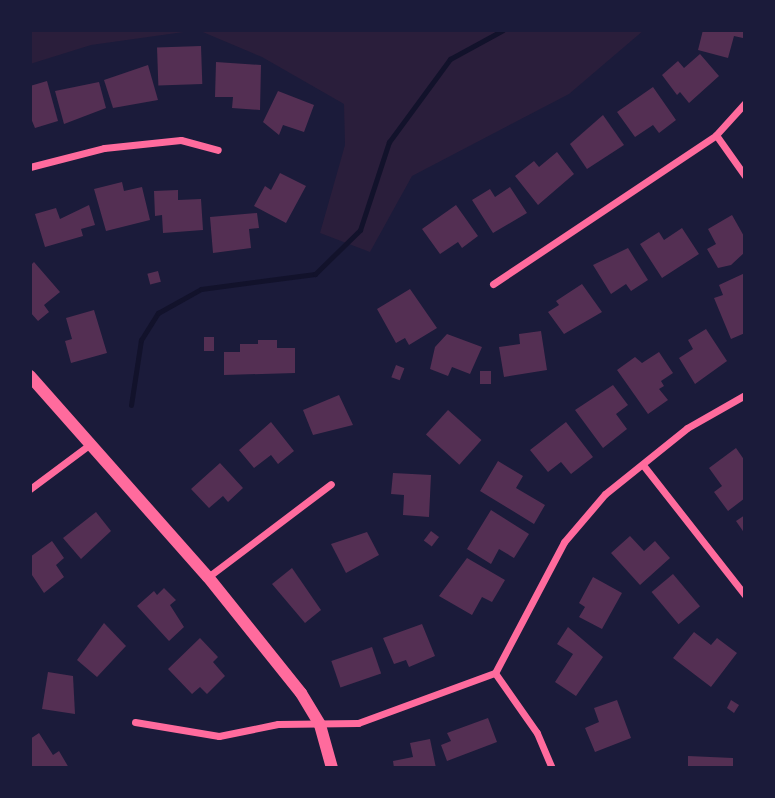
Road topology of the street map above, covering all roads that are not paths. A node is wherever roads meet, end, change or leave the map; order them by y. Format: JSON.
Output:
{"nodes":[{"id":1,"x":745,"y":103,"type":"edge"},
{"id":2,"x":716,"y":135,"type":"junction"},
{"id":3,"x":218,"y":150,"type":"dead end"},
{"id":4,"x":30,"y":167,"type":"edge"},
{"id":5,"x":745,"y":176,"type":"edge"},
{"id":6,"x":493,"y":284,"type":"dead end"},
{"id":7,"x":30,"y":376,"type":"edge"},
{"id":8,"x":745,"y":395,"type":"edge"},
{"id":9,"x":89,"y":445,"type":"junction"},
{"id":10,"x":643,"y":465,"type":"junction"},
{"id":11,"x":331,"y":484,"type":"dead end"},
{"id":12,"x":30,"y":489,"type":"edge"},
{"id":13,"x":208,"y":577,"type":"junction"},
{"id":14,"x":745,"y":595,"type":"edge"},
{"id":15,"x":495,"y":673,"type":"junction"},
{"id":16,"x":135,"y":722,"type":"dead end"},
{"id":17,"x":320,"y":725,"type":"junction"},
{"id":18,"x":332,"y":768,"type":"edge"},
{"id":19,"x":552,"y":768,"type":"edge"}],
"edges":[{"from":1,"to":2,"type":"street"},
{"from":2,"to":5,"type":"street"},
{"from":2,"to":6,"type":"street"},
{"from":3,"to":4,"type":"street"},
{"from":7,"to":9,"type":"street"},
{"from":8,"to":10,"type":"street"},
{"from":9,"to":12,"type":"street"},
{"from":9,"to":13,"type":"street"},
{"from":10,"to":14,"type":"street"},
{"from":10,"to":15,"type":"street"},
{"from":11,"to":13,"type":"street"},
{"from":13,"to":17,"type":"street"},
{"from":15,"to":17,"type":"street"},
{"from":15,"to":19,"type":"street"},
{"from":16,"to":17,"type":"street"},
{"from":17,"to":18,"type":"street"}]}
